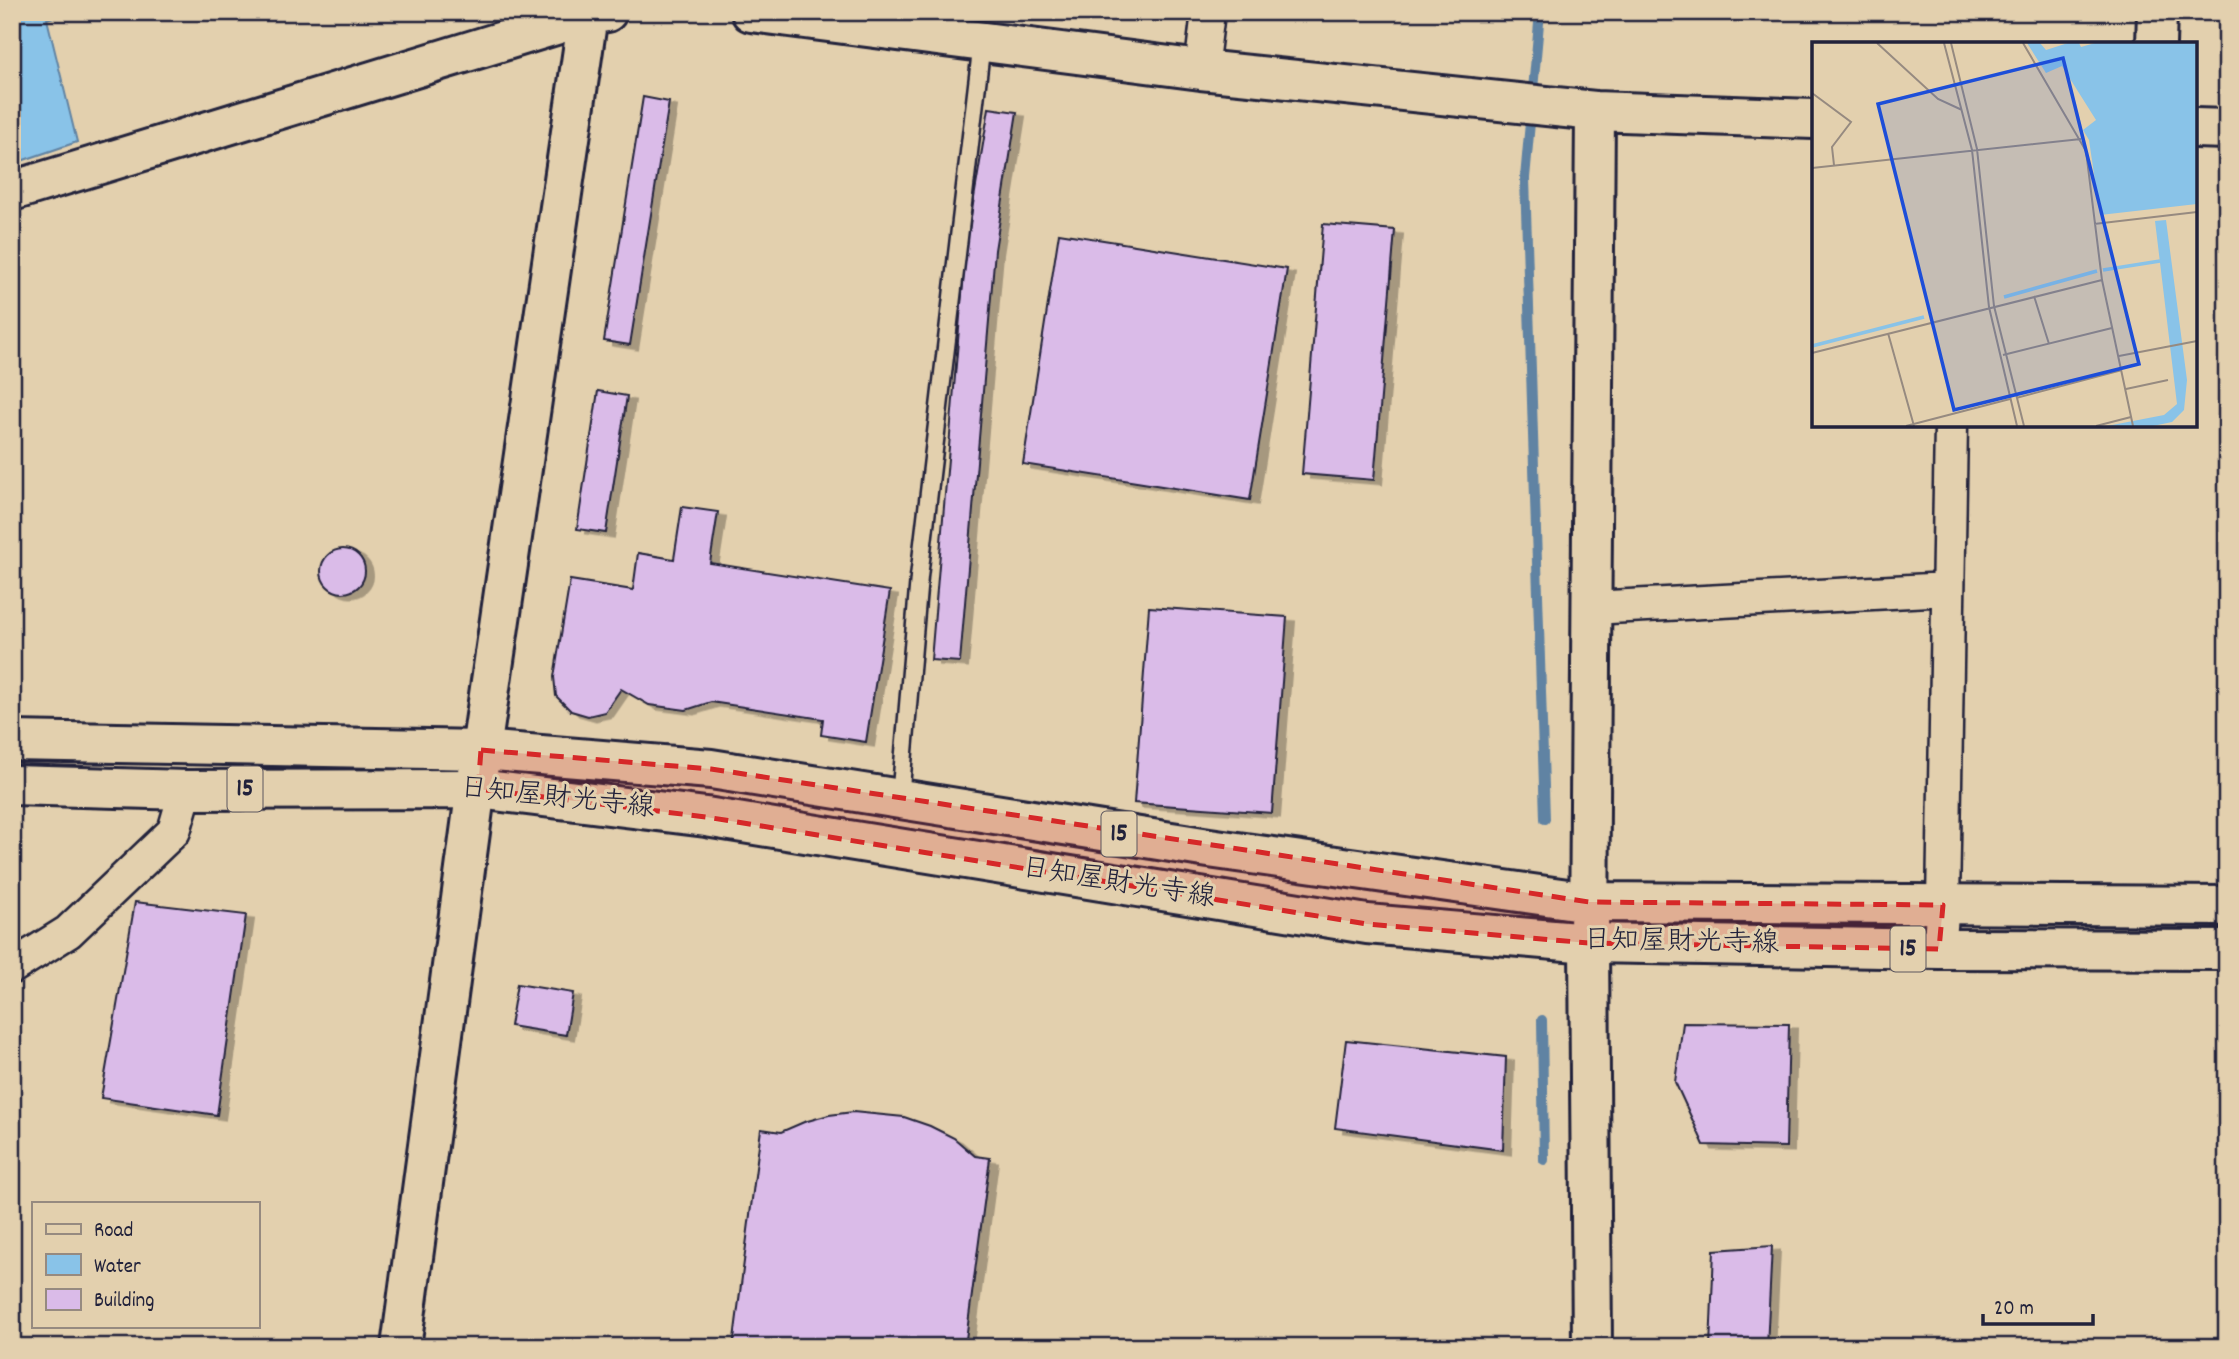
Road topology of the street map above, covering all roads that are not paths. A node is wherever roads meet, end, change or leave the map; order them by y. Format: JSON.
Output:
{"nodes":[{"id":1,"x":751,"y":12,"type":"edge"},
{"id":2,"x":1208,"y":12,"type":"edge"},
{"id":3,"x":2157,"y":12,"type":"edge"},
{"id":4,"x":597,"y":13,"type":"edge"},
{"id":5,"x":982,"y":42,"type":"junction"},
{"id":6,"x":2156,"y":42,"type":"edge"},
{"id":7,"x":1200,"y":70,"type":"junction"},
{"id":8,"x":1595,"y":111,"type":"junction"},
{"id":9,"x":1812,"y":119,"type":"edge"},
{"id":10,"x":2197,"y":128,"type":"edge"},
{"id":11,"x":2227,"y":130,"type":"edge"},
{"id":12,"x":12,"y":191,"type":"edge"},
{"id":13,"x":1951,"y":427,"type":"edge"},
{"id":14,"x":1948,"y":589,"type":"junction"},
{"id":15,"x":1591,"y":608,"type":"junction"},
{"id":16,"x":12,"y":741,"type":"edge"},
{"id":17,"x":481,"y":750,"type":"junction"},
{"id":18,"x":12,"y":785,"type":"edge"},
{"id":19,"x":478,"y":789,"type":"junction"},
{"id":20,"x":186,"y":790,"type":"junction"},
{"id":21,"x":900,"y":799,"type":"junction"},
{"id":22,"x":1589,"y":902,"type":"junction"},
{"id":23,"x":1943,"y":905,"type":"junction"},
{"id":24,"x":2227,"y":906,"type":"edge"},
{"id":25,"x":1588,"y":943,"type":"junction"},
{"id":26,"x":1939,"y":949,"type":"junction"},
{"id":27,"x":2227,"y":950,"type":"edge"},
{"id":28,"x":12,"y":967,"type":"edge"},
{"id":29,"x":401,"y":1347,"type":"edge"},
{"id":30,"x":1592,"y":1347,"type":"edge"}],
"edges":[{"from":1,"to":5,"type":"main road"},
{"from":2,"to":7,"type":"street"},
{"from":3,"to":6,"type":"main road"},
{"from":4,"to":12,"type":"main road"},
{"from":4,"to":17,"type":"main road"},
{"from":5,"to":7,"type":"main road"},
{"from":5,"to":21,"type":"lane"},
{"from":7,"to":8,"type":"main road"},
{"from":8,"to":9,"type":"main road"},
{"from":8,"to":15,"type":"main road"},
{"from":10,"to":11,"type":"main road"},
{"from":13,"to":14,"type":"street"},
{"from":14,"to":15,"type":"street"},
{"from":14,"to":23,"type":"street"},
{"from":15,"to":22,"type":"main road"},
{"from":16,"to":17,"type":"main road","name":"日知屋財光寺線","number":"15"},
{"from":17,"to":19,"type":"main road"},
{"from":17,"to":21,"type":"main road","name":"日知屋財光寺線","number":"15"},
{"from":18,"to":20,"type":"main road","name":"日知屋財光寺線","number":"15"},
{"from":19,"to":20,"type":"main road","name":"日知屋財光寺線","number":"15"},
{"from":19,"to":25,"type":"main road","name":"日知屋財光寺線","number":"15"},
{"from":19,"to":29,"type":"main road"},
{"from":20,"to":28,"type":"street"},
{"from":21,"to":22,"type":"main road","name":"日知屋財光寺線","number":"15"},
{"from":22,"to":23,"type":"main road","name":"日知屋財光寺線","number":"15"},
{"from":22,"to":25,"type":"main road"},
{"from":23,"to":24,"type":"main road","name":"日知屋財光寺線","number":"15"},
{"from":23,"to":26,"type":"street"},
{"from":25,"to":26,"type":"main road","name":"日知屋財光寺線","number":"15"},
{"from":25,"to":30,"type":"main road"},
{"from":26,"to":27,"type":"main road","name":"日知屋財光寺線","number":"15"}]}
